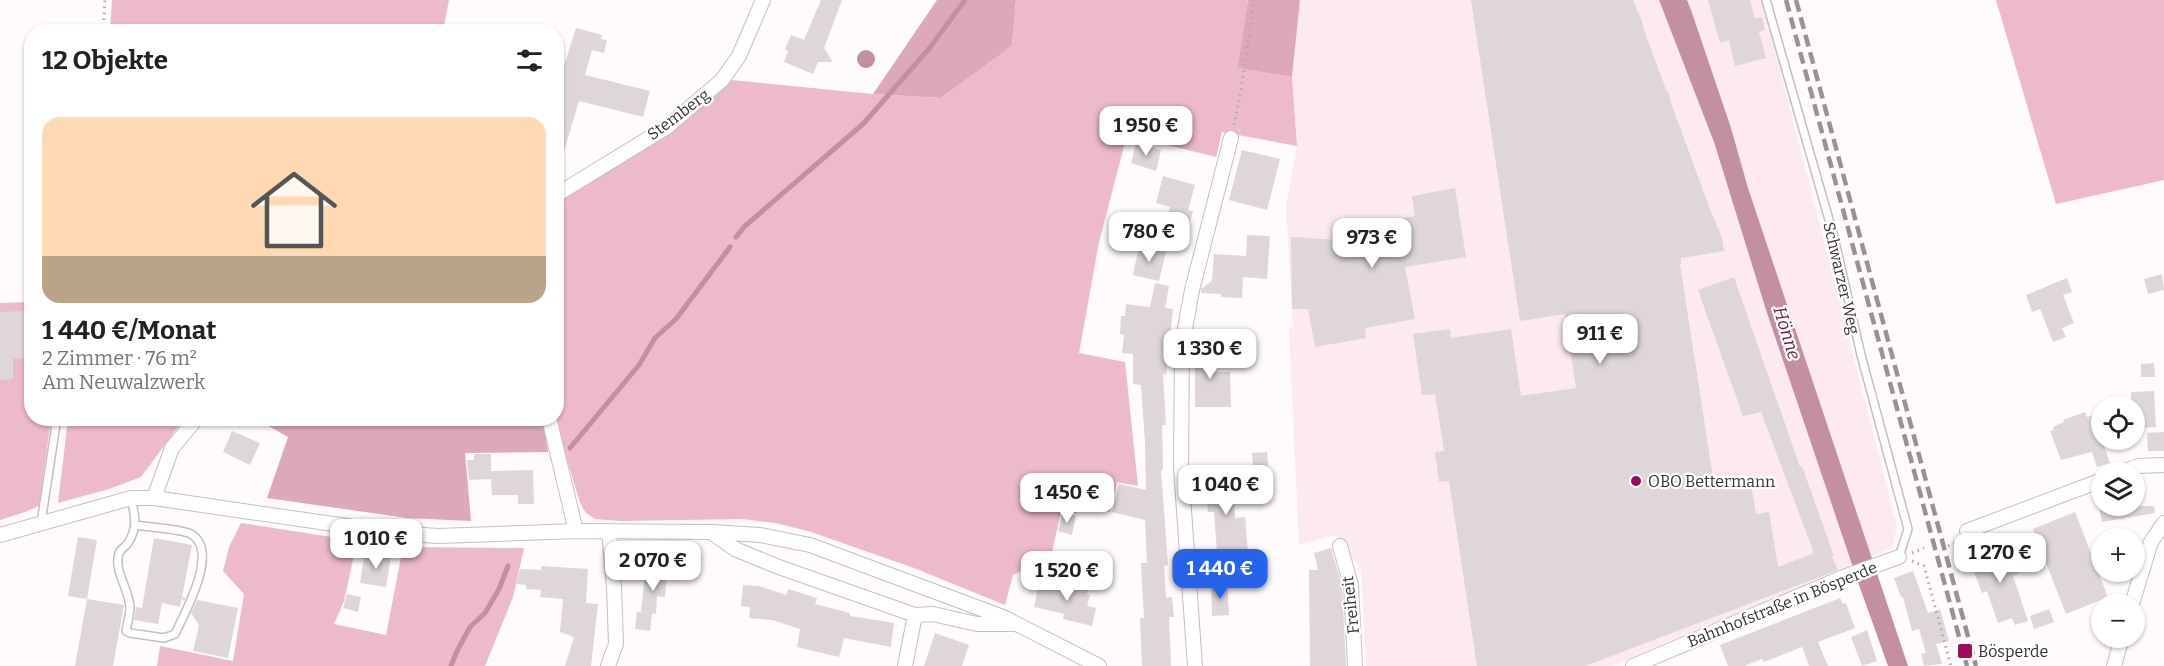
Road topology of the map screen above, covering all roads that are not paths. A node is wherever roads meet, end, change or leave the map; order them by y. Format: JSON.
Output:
{"nodes":[{"id":1,"x":763,"y":0,"type":"edge"},
{"id":2,"x":1766,"y":0,"type":"edge"},
{"id":3,"x":1231,"y":138,"type":"road end"},
{"id":4,"x":564,"y":190,"type":"edge"},
{"id":5,"x":56,"y":426,"type":"edge"},
{"id":6,"x":190,"y":426,"type":"edge"},
{"id":7,"x":551,"y":426,"type":"edge"},
{"id":8,"x":2164,"y":465,"type":"edge"},
{"id":9,"x":2145,"y":466,"type":"edge"},
{"id":10,"x":2091,"y":484,"type":"edge"},
{"id":11,"x":131,"y":498,"type":"junction"},
{"id":12,"x":154,"y":498,"type":"junction"},
{"id":13,"x":2164,"y":523,"type":"edge"},
{"id":14,"x":41,"y":524,"type":"junction"},
{"id":15,"x":135,"y":525,"type":"junction"},
{"id":16,"x":576,"y":531,"type":"junction"},
{"id":17,"x":1966,"y":531,"type":"dead end"},
{"id":18,"x":609,"y":532,"type":"junction"},
{"id":19,"x":711,"y":532,"type":"junction"},
{"id":20,"x":0,"y":535,"type":"edge"},
{"id":21,"x":1340,"y":546,"type":"dead end"},
{"id":22,"x":1903,"y":555,"type":"joint"},
{"id":23,"x":2135,"y":594,"type":"edge"},
{"id":24,"x":915,"y":615,"type":"junction"},
{"id":25,"x":1019,"y":624,"type":"junction"},
{"id":26,"x":2119,"y":648,"type":"edge"},
{"id":27,"x":608,"y":666,"type":"edge"},
{"id":28,"x":905,"y":666,"type":"edge"},
{"id":29,"x":1098,"y":666,"type":"edge"},
{"id":30,"x":1195,"y":666,"type":"edge"},
{"id":31,"x":1355,"y":666,"type":"edge"},
{"id":32,"x":1633,"y":666,"type":"edge"},
{"id":33,"x":2114,"y":666,"type":"edge"}],
"edges":[{"from":1,"to":4,"type":"street","name":"Stemberg"},
{"from":2,"to":22,"type":"lane","name":"Schwarzer Weg"},
{"from":3,"to":30,"type":"street"},
{"from":5,"to":14,"type":"lane"},
{"from":6,"to":12,"type":"street"},
{"from":7,"to":16,"type":"street"},
{"from":8,"to":9,"type":"street"},
{"from":10,"to":17,"type":"street"},
{"from":11,"to":12,"type":"street"},
{"from":11,"to":14,"type":"street"},
{"from":11,"to":15,"type":"lane"},
{"from":12,"to":16,"type":"street"},
{"from":13,"to":23,"type":"street"},
{"from":14,"to":20,"type":"street"},
{"from":15,"to":15,"type":"lane"},
{"from":16,"to":18,"type":"street"},
{"from":18,"to":19,"type":"street"},
{"from":18,"to":27,"type":"street"},
{"from":19,"to":24,"type":"street"},
{"from":19,"to":25,"type":"street"},
{"from":21,"to":31,"type":"street","name":"Freiheit"},
{"from":22,"to":32,"type":"street","name":"Bahnhofstraße in Bösperde"},
{"from":24,"to":25,"type":"street"},
{"from":24,"to":28,"type":"street"},
{"from":25,"to":29,"type":"street"},
{"from":26,"to":33,"type":"street"}]}
